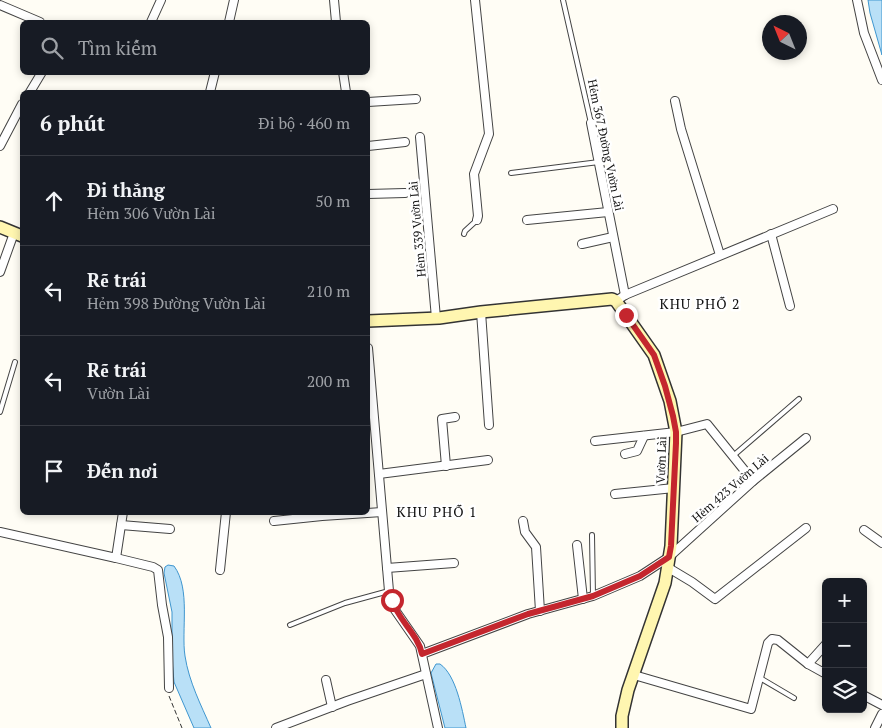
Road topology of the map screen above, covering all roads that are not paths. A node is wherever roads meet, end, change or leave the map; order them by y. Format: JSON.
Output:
{"nodes":[{"id":1,"x":161,"y":0,"type":"edge"},
{"id":2,"x":234,"y":0,"type":"edge"},
{"id":3,"x":334,"y":0,"type":"edge"},
{"id":4,"x":475,"y":0,"type":"edge"},
{"id":5,"x":563,"y":0,"type":"edge"},
{"id":6,"x":857,"y":0,"type":"edge"},
{"id":7,"x":0,"y":5,"type":"edge"},
{"id":8,"x":35,"y":20,"type":"edge"},
{"id":9,"x":152,"y":20,"type":"edge"},
{"id":10,"x":229,"y":20,"type":"edge"},
{"id":11,"x":336,"y":20,"type":"edge"},
{"id":12,"x":40,"y":75,"type":"edge"},
{"id":13,"x":215,"y":75,"type":"edge"},
{"id":14,"x":343,"y":75,"type":"edge"},
{"id":15,"x":882,"y":80,"type":"edge"},
{"id":16,"x":31,"y":90,"type":"edge"},
{"id":17,"x":212,"y":90,"type":"edge"},
{"id":18,"x":346,"y":90,"type":"edge"},
{"id":19,"x":416,"y":99,"type":"dead end"},
{"id":20,"x":676,"y":101,"type":"dead end"},
{"id":21,"x":370,"y":102,"type":"edge"},
{"id":22,"x":20,"y":108,"type":"edge"},
{"id":23,"x":591,"y":123,"type":"joint"},
{"id":24,"x":420,"y":137,"type":"dead end"},
{"id":25,"x":406,"y":142,"type":"dead end"},
{"id":26,"x":0,"y":146,"type":"edge"},
{"id":27,"x":370,"y":146,"type":"edge"},
{"id":28,"x":599,"y":162,"type":"junction"},
{"id":29,"x":512,"y":173,"type":"dead end"},
{"id":30,"x":405,"y":193,"type":"dead end"},
{"id":31,"x":370,"y":194,"type":"edge"},
{"id":32,"x":833,"y":209,"type":"dead end"},
{"id":33,"x":608,"y":212,"type":"junction"},
{"id":34,"x":477,"y":220,"type":"joint"},
{"id":35,"x":527,"y":220,"type":"dead end"},
{"id":36,"x":0,"y":227,"type":"edge"},
{"id":37,"x":18,"y":234,"type":"edge"},
{"id":38,"x":464,"y":234,"type":"dead end"},
{"id":39,"x":772,"y":236,"type":"junction"},
{"id":40,"x":613,"y":237,"type":"junction"},
{"id":41,"x":582,"y":244,"type":"dead end"},
{"id":42,"x":720,"y":255,"type":"junction"},
{"id":43,"x":0,"y":272,"type":"edge"},
{"id":44,"x":621,"y":298,"type":"junction"},
{"id":45,"x":790,"y":306,"type":"dead end"},
{"id":46,"x":481,"y":312,"type":"junction"},
{"id":47,"x":436,"y":318,"type":"junction"},
{"id":48,"x":370,"y":321,"type":"edge"},
{"id":49,"x":15,"y":362,"type":"dead end"},
{"id":50,"x":370,"y":373,"type":"edge"},
{"id":51,"x":799,"y":399,"type":"dead end"},
{"id":52,"x":0,"y":412,"type":"edge"},
{"id":53,"x":455,"y":417,"type":"dead end"},
{"id":54,"x":488,"y":425,"type":"dead end"},
{"id":55,"x":676,"y":432,"type":"junction"},
{"id":56,"x":644,"y":436,"type":"junction"},
{"id":57,"x":806,"y":438,"type":"dead end"},
{"id":58,"x":595,"y":441,"type":"dead end"},
{"id":59,"x":625,"y":454,"type":"dead end"},
{"id":60,"x":733,"y":456,"type":"junction"},
{"id":61,"x":488,"y":460,"type":"dead end"},
{"id":62,"x":370,"y":461,"type":"edge"},
{"id":63,"x":377,"y":461,"type":"junction"},
{"id":64,"x":446,"y":466,"type":"junction"},
{"id":65,"x":379,"y":474,"type":"junction"},
{"id":66,"x":753,"y":481,"type":"junction"},
{"id":67,"x":674,"y":488,"type":"junction"},
{"id":68,"x":616,"y":494,"type":"dead end"},
{"id":69,"x":382,"y":512,"type":"junction"},
{"id":70,"x":370,"y":513,"type":"edge"},
{"id":71,"x":123,"y":515,"type":"edge"},
{"id":72,"x":226,"y":515,"type":"edge"},
{"id":73,"x":337,"y":515,"type":"edge"},
{"id":74,"x":274,"y":521,"type":"dead end"},
{"id":75,"x":523,"y":521,"type":"dead end"},
{"id":76,"x":121,"y":525,"type":"junction"},
{"id":77,"x":806,"y":528,"type":"dead end"},
{"id":78,"x":170,"y":529,"type":"dead end"},
{"id":79,"x":864,"y":530,"type":"dead end"},
{"id":80,"x":0,"y":532,"type":"edge"},
{"id":81,"x":592,"y":535,"type":"dead end"},
{"id":82,"x":882,"y":543,"type":"edge"},
{"id":83,"x":577,"y":545,"type":"dead end"},
{"id":84,"x":116,"y":558,"type":"junction"},
{"id":85,"x":668,"y":562,"type":"junction"},
{"id":86,"x":454,"y":563,"type":"dead end"},
{"id":87,"x":387,"y":568,"type":"junction"},
{"id":88,"x":220,"y":570,"type":"dead end"},
{"id":89,"x":388,"y":591,"type":"junction"},
{"id":90,"x":593,"y":596,"type":"junction"},
{"id":91,"x":583,"y":598,"type":"junction"},
{"id":92,"x":540,"y":611,"type":"junction"},
{"id":93,"x":290,"y":625,"type":"dead end"},
{"id":94,"x":822,"y":648,"type":"edge"},
{"id":95,"x":422,"y":654,"type":"junction"},
{"id":96,"x":808,"y":664,"type":"junction"},
{"id":97,"x":822,"y":672,"type":"edge"},
{"id":98,"x":426,"y":674,"type":"junction"},
{"id":99,"x":634,"y":674,"type":"junction"},
{"id":100,"x":760,"y":678,"type":"junction"},
{"id":101,"x":326,"y":680,"type":"dead end"},
{"id":102,"x":169,"y":688,"type":"road end"},
{"id":103,"x":867,"y":697,"type":"edge"},
{"id":104,"x":794,"y":698,"type":"dead end"},
{"id":105,"x":882,"y":705,"type":"edge"},
{"id":106,"x":332,"y":707,"type":"junction"},
{"id":107,"x":882,"y":714,"type":"edge"},
{"id":108,"x":276,"y":728,"type":"edge"},
{"id":109,"x":438,"y":728,"type":"edge"},
{"id":110,"x":622,"y":728,"type":"edge"},
{"id":111,"x":875,"y":728,"type":"edge"}],
"edges":[{"from":1,"to":9,"type":"street"},
{"from":2,"to":10,"type":"street"},
{"from":3,"to":11,"type":"street"},
{"from":4,"to":34,"type":"street"},
{"from":5,"to":23,"type":"lane","name":"Hẻm 367 Đường Vườn Lài"},
{"from":6,"to":15,"type":"street"},
{"from":7,"to":8,"type":"street"},
{"from":12,"to":16,"type":"street"},
{"from":13,"to":17,"type":"street"},
{"from":14,"to":18,"type":"street"},
{"from":19,"to":21,"type":"street"},
{"from":20,"to":42,"type":"street"},
{"from":22,"to":26,"type":"street"},
{"from":23,"to":28,"type":"street","name":"Hẻm 367 Đường Vườn Lài"},
{"from":24,"to":47,"type":"street","name":"Hẻm 339 Vườn Lài"},
{"from":25,"to":27,"type":"street"},
{"from":28,"to":29,"type":"lane"},
{"from":28,"to":33,"type":"street","name":"Hẻm 367 Đường Vườn Lài"},
{"from":30,"to":31,"type":"street"},
{"from":32,"to":39,"type":"street"},
{"from":33,"to":35,"type":"street"},
{"from":33,"to":40,"type":"street","name":"Hẻm 367 Đường Vườn Lài"},
{"from":34,"to":38,"type":"lane"},
{"from":36,"to":37,"type":"main road"},
{"from":37,"to":43,"type":"street"},
{"from":39,"to":42,"type":"street"},
{"from":39,"to":45,"type":"street"},
{"from":40,"to":41,"type":"street"},
{"from":40,"to":44,"type":"street","name":"Hẻm 367 Đường Vườn Lài"},
{"from":42,"to":44,"type":"street"},
{"from":44,"to":46,"type":"main road"},
{"from":44,"to":55,"type":"main road","name":"Vườn Lài"},
{"from":46,"to":47,"type":"main road"},
{"from":46,"to":54,"type":"street"},
{"from":47,"to":48,"type":"main road"},
{"from":49,"to":52,"type":"lane"},
{"from":50,"to":63,"type":"street"},
{"from":51,"to":60,"type":"lane"},
{"from":53,"to":64,"type":"street"},
{"from":55,"to":56,"type":"street"},
{"from":55,"to":60,"type":"street"},
{"from":55,"to":67,"type":"main road","name":"Vườn Lài"},
{"from":56,"to":58,"type":"street"},
{"from":56,"to":59,"type":"street"},
{"from":57,"to":66,"type":"street","name":"Hẻm 423 Vườn Lài"},
{"from":60,"to":66,"type":"street"},
{"from":61,"to":64,"type":"street"},
{"from":62,"to":63,"type":"street"},
{"from":63,"to":65,"type":"street"},
{"from":64,"to":65,"type":"street"},
{"from":65,"to":69,"type":"street"},
{"from":66,"to":85,"type":"street","name":"Hẻm 423 Vườn Lài"},
{"from":67,"to":68,"type":"street"},
{"from":67,"to":85,"type":"main road","name":"Vườn Lài"},
{"from":69,"to":70,"type":"street"},
{"from":69,"to":87,"type":"street"},
{"from":71,"to":76,"type":"street"},
{"from":72,"to":88,"type":"street"},
{"from":73,"to":74,"type":"street"},
{"from":75,"to":92,"type":"street"},
{"from":76,"to":78,"type":"street"},
{"from":76,"to":84,"type":"street"},
{"from":77,"to":85,"type":"street"},
{"from":79,"to":82,"type":"street"},
{"from":80,"to":84,"type":"street"},
{"from":81,"to":90,"type":"lane"},
{"from":83,"to":91,"type":"street"},
{"from":84,"to":102,"type":"street"},
{"from":85,"to":90,"type":"street","name":"Hẻm 423 Vườn Lài"},
{"from":85,"to":99,"type":"main road","name":"Vườn Lài"},
{"from":86,"to":87,"type":"street"},
{"from":87,"to":89,"type":"street"},
{"from":89,"to":93,"type":"lane"},
{"from":89,"to":95,"type":"street"},
{"from":90,"to":91,"type":"street","name":"Hẻm 423 Vườn Lài"},
{"from":91,"to":92,"type":"street","name":"Hẻm 423 Vườn Lài"},
{"from":92,"to":95,"type":"street","name":"Hẻm 423 Vườn Lài"},
{"from":94,"to":96,"type":"street"},
{"from":95,"to":98,"type":"street"},
{"from":96,"to":97,"type":"street"},
{"from":96,"to":100,"type":"street"},
{"from":98,"to":106,"type":"street"},
{"from":98,"to":109,"type":"street"},
{"from":99,"to":100,"type":"street"},
{"from":99,"to":110,"type":"main road","name":"Vườn Lài"},
{"from":100,"to":104,"type":"lane"},
{"from":101,"to":106,"type":"street"},
{"from":103,"to":105,"type":"street"},
{"from":106,"to":108,"type":"street"},
{"from":107,"to":111,"type":"street"}]}
